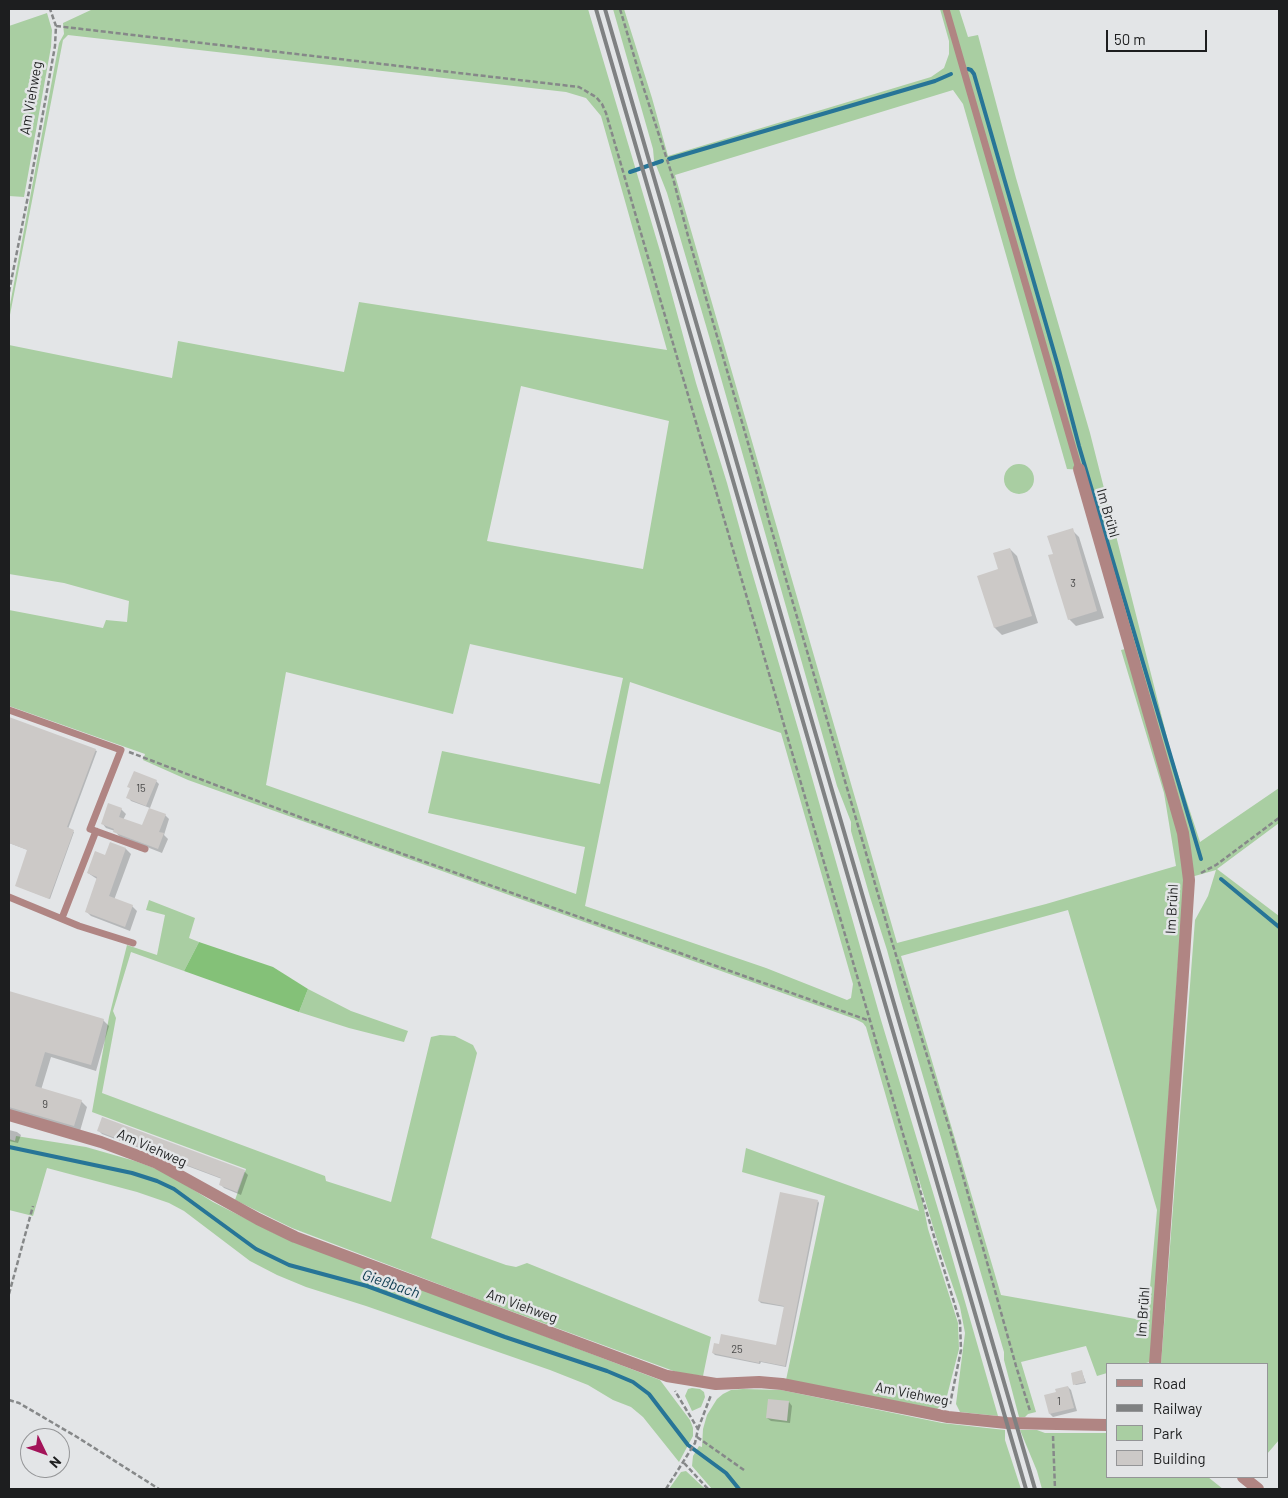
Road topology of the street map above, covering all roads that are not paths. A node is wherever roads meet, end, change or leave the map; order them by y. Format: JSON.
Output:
{"nodes":[{"id":1,"x":946,"y":9,"type":"edge"},
{"id":2,"x":1079,"y":468,"type":"joint"},
{"id":3,"x":9,"y":710,"type":"edge"},
{"id":4,"x":96,"y":831,"type":"junction"},
{"id":5,"x":145,"y":849,"type":"dead end"},
{"id":6,"x":9,"y":898,"type":"edge"},
{"id":7,"x":62,"y":918,"type":"junction"},
{"id":8,"x":133,"y":943,"type":"dead end"},
{"id":9,"x":9,"y":1115,"type":"edge"},
{"id":10,"x":1155,"y":1363,"type":"edge"},
{"id":11,"x":1106,"y":1425,"type":"edge"},
{"id":12,"x":1244,"y":1478,"type":"edge"},
{"id":13,"x":1258,"y":1489,"type":"edge"}],
"edges":[{"from":1,"to":2,"type":"lane"},
{"from":2,"to":10,"type":"street","name":"Im Brühl"},
{"from":3,"to":4,"type":"lane"},
{"from":4,"to":5,"type":"lane"},
{"from":4,"to":7,"type":"lane"},
{"from":6,"to":7,"type":"lane"},
{"from":7,"to":8,"type":"lane"},
{"from":9,"to":11,"type":"street","name":"Am Viehweg"},
{"from":12,"to":13,"type":"street"}]}
